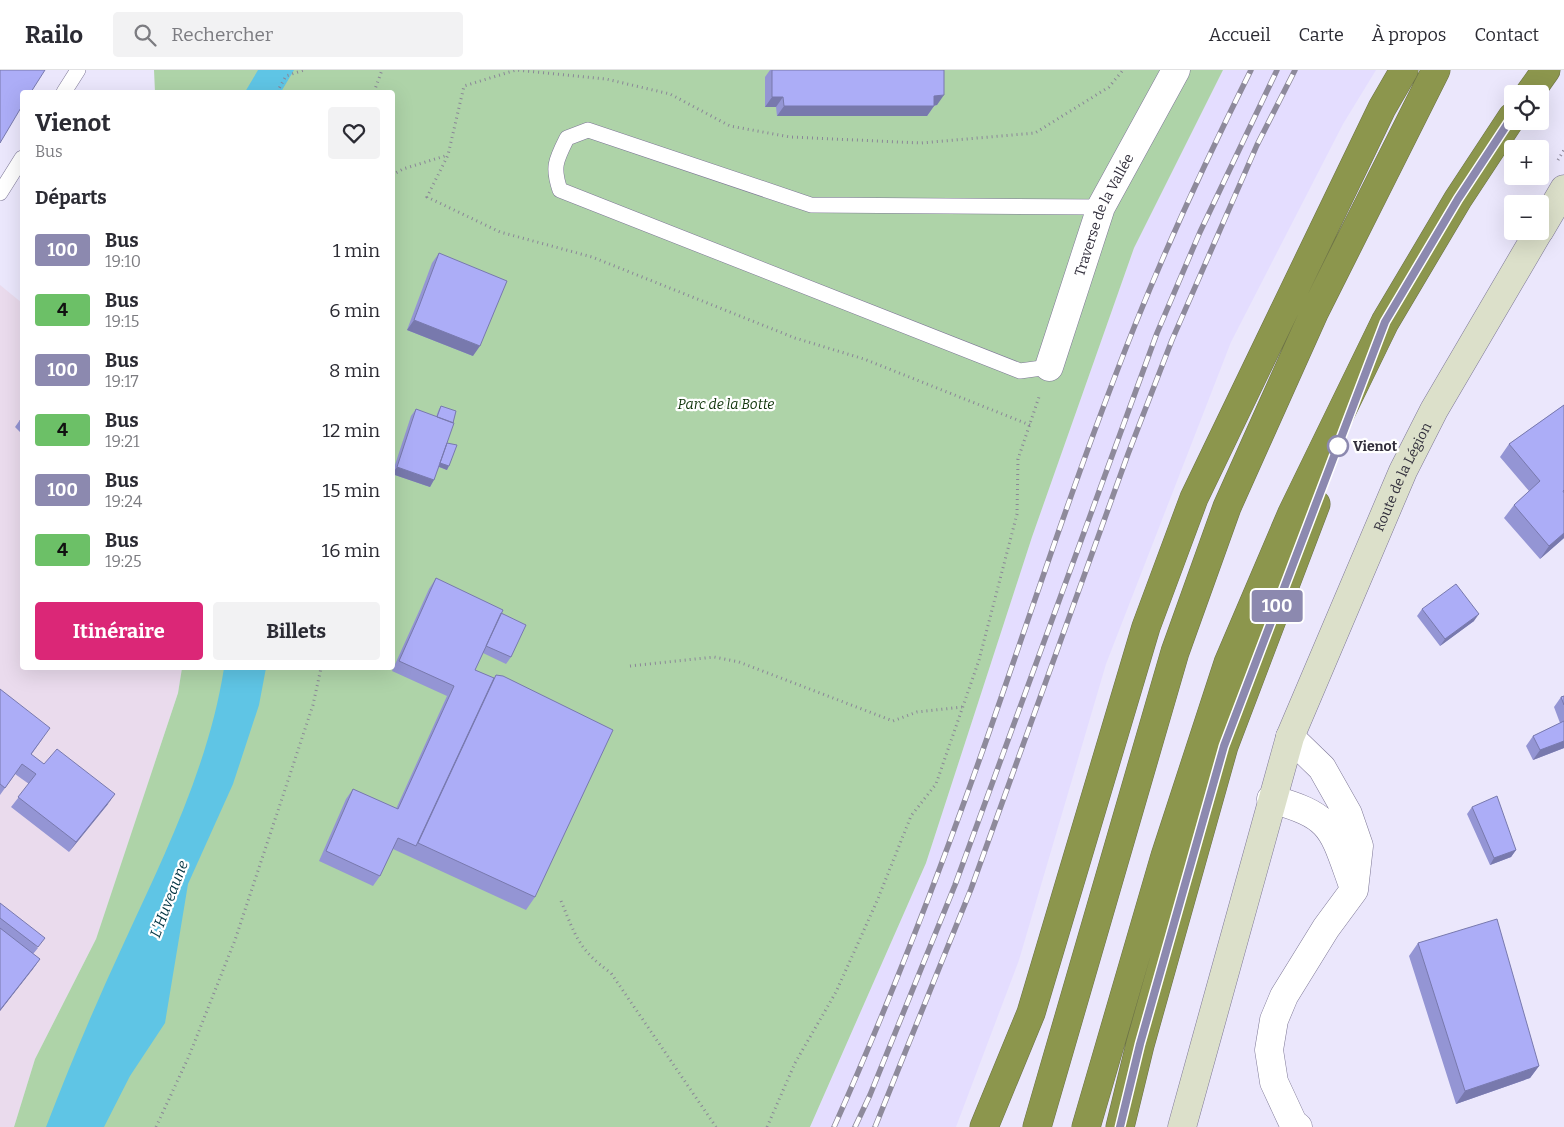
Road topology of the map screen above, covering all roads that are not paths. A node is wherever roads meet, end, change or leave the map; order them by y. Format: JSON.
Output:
{"nodes":[{"id":1,"x":78,"y":70,"type":"edge"},
{"id":2,"x":1176,"y":70,"type":"edge"},
{"id":3,"x":1404,"y":70,"type":"edge"},
{"id":4,"x":1436,"y":70,"type":"edge"},
{"id":5,"x":1546,"y":70,"type":"edge"},
{"id":6,"x":1535,"y":85,"type":"edge"},
{"id":7,"x":65,"y":90,"type":"edge"},
{"id":8,"x":1504,"y":129,"type":"edge"},
{"id":9,"x":20,"y":161,"type":"edge"},
{"id":10,"x":1564,"y":189,"type":"edge"},
{"id":11,"x":0,"y":193,"type":"edge"},
{"id":12,"x":1101,"y":207,"type":"junction"},
{"id":13,"x":1549,"y":215,"type":"edge"},
{"id":14,"x":1535,"y":240,"type":"edge"},
{"id":15,"x":1385,"y":322,"type":"junction"},
{"id":16,"x":1049,"y":367,"type":"joint"},
{"id":17,"x":1290,"y":737,"type":"junction"},
{"id":18,"x":1271,"y":799,"type":"junction"},
{"id":19,"x":1354,"y":890,"type":"junction"},
{"id":20,"x":984,"y":1127,"type":"edge"},
{"id":21,"x":1038,"y":1127,"type":"edge"},
{"id":22,"x":1086,"y":1127,"type":"edge"},
{"id":23,"x":1120,"y":1127,"type":"edge"},
{"id":24,"x":1182,"y":1127,"type":"edge"},
{"id":25,"x":1298,"y":1127,"type":"edge"}],
"edges":[{"from":1,"to":7,"type":"lane"},
{"from":2,"to":12,"type":"street","name":"Traverse de la Vallée"},
{"from":3,"to":20,"type":"highway"},
{"from":4,"to":21,"type":"highway"},
{"from":5,"to":6,"type":"highway"},
{"from":8,"to":15,"type":"highway"},
{"from":9,"to":11,"type":"lane"},
{"from":10,"to":13,"type":"main road","name":"Route de la Légion"},
{"from":12,"to":16,"type":"street","name":"Traverse de la Vallée"},
{"from":12,"to":16,"type":"lane"},
{"from":14,"to":17,"type":"main road","name":"Route de la Légion"},
{"from":15,"to":22,"type":"highway"},
{"from":15,"to":23,"type":"highway"},
{"from":17,"to":18,"type":"main road","name":"Route de la Légion"},
{"from":17,"to":19,"type":"street"},
{"from":18,"to":19,"type":"street"},
{"from":18,"to":24,"type":"main road","name":"Route de la Légion"},
{"from":19,"to":25,"type":"street"}]}
